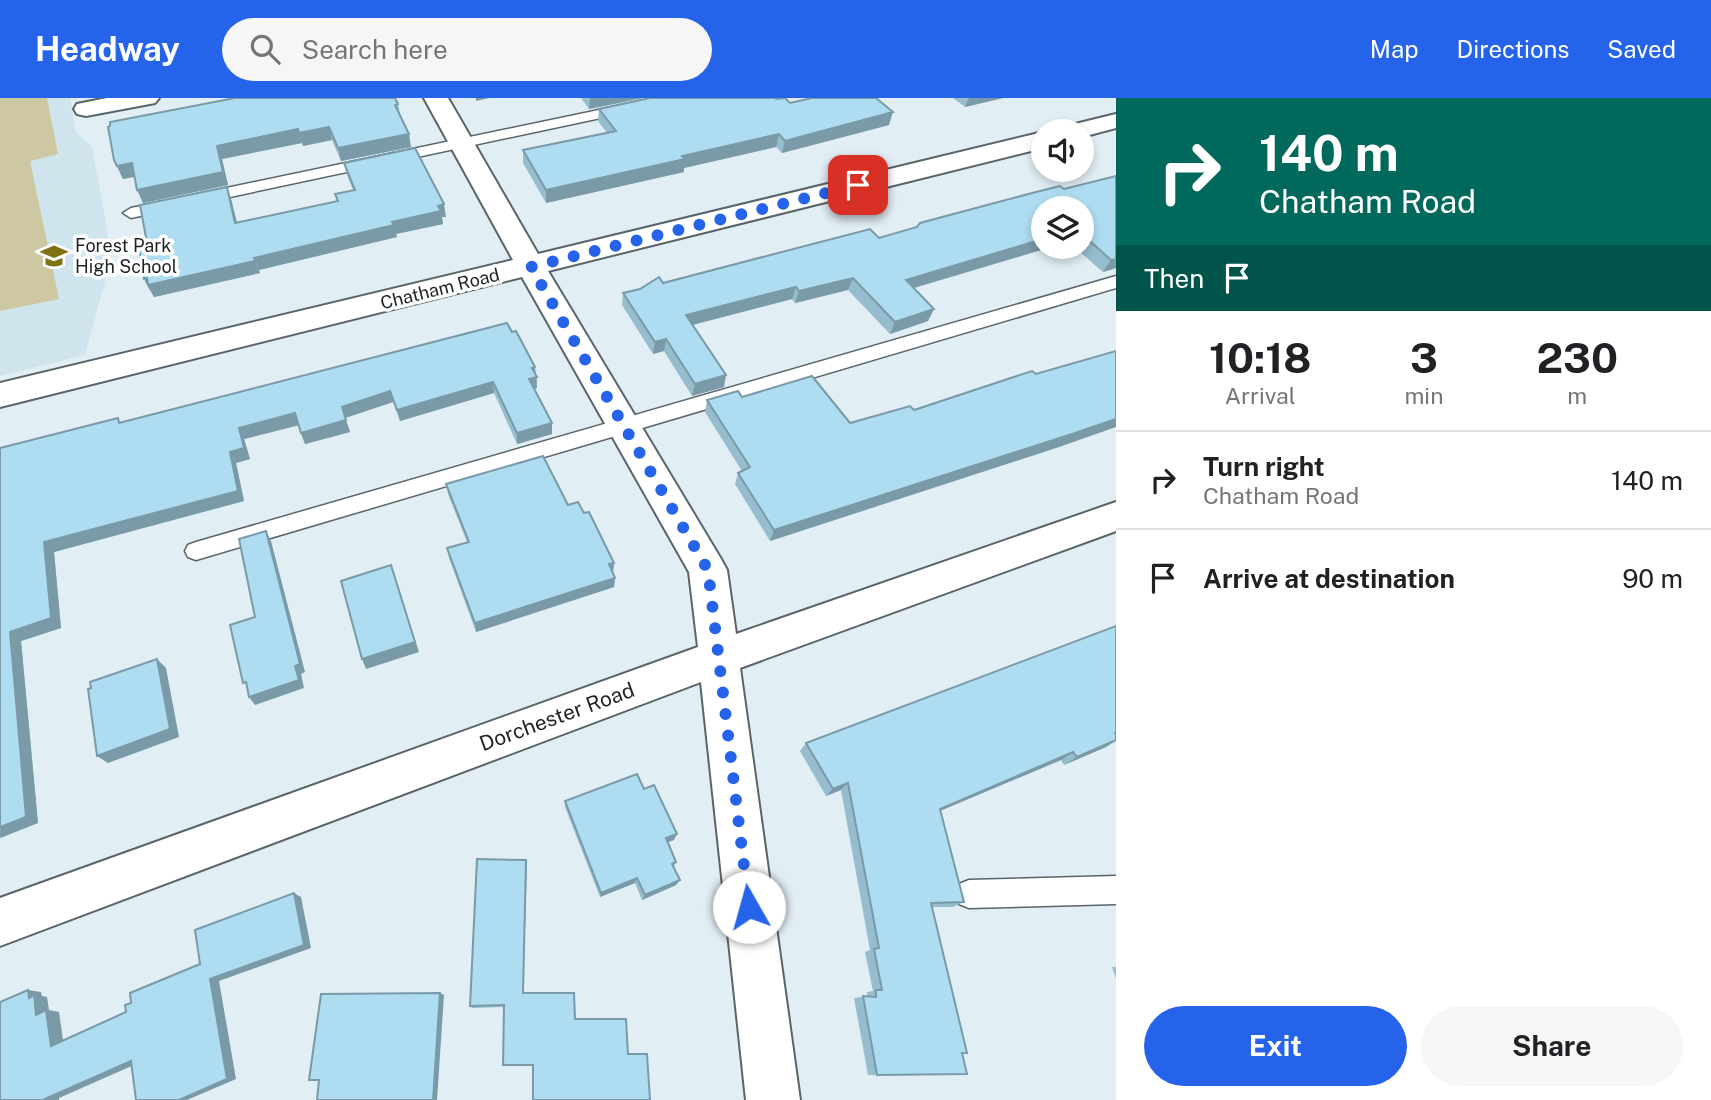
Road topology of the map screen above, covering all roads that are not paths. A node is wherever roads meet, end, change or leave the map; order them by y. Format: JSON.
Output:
{"nodes":[{"id":1,"x":147,"y":98,"type":"edge"},
{"id":2,"x":436,"y":98,"type":"edge"},
{"id":3,"x":676,"y":98,"type":"edge"},
{"id":4,"x":85,"y":104,"type":"edge"},
{"id":5,"x":1116,"y":121,"type":"edge"},
{"id":6,"x":1094,"y":126,"type":"edge"},
{"id":7,"x":1031,"y":142,"type":"edge"},
{"id":8,"x":462,"y":143,"type":"junction"},
{"id":9,"x":131,"y":213,"type":"dead end"},
{"id":10,"x":531,"y":267,"type":"junction"},
{"id":11,"x":1116,"y":282,"type":"edge"},
{"id":12,"x":0,"y":395,"type":"edge"},
{"id":13,"x":623,"y":427,"type":"junction"},
{"id":14,"x":1116,"y":516,"type":"edge"},
{"id":15,"x":196,"y":551,"type":"dead end"},
{"id":16,"x":718,"y":658,"type":"junction"},
{"id":17,"x":1116,"y":890,"type":"edge"},
{"id":18,"x":969,"y":894,"type":"dead end"},
{"id":19,"x":0,"y":922,"type":"edge"},
{"id":20,"x":773,"y":1100,"type":"edge"}],
"edges":[{"from":1,"to":4,"type":"street"},
{"from":2,"to":8,"type":"street"},
{"from":3,"to":8,"type":"lane"},
{"from":5,"to":6,"type":"street"},
{"from":7,"to":10,"type":"street","name":"Chatham Road"},
{"from":8,"to":9,"type":"lane"},
{"from":8,"to":10,"type":"street"},
{"from":10,"to":12,"type":"street","name":"Chatham Road"},
{"from":10,"to":13,"type":"street"},
{"from":11,"to":13,"type":"lane"},
{"from":13,"to":15,"type":"lane"},
{"from":13,"to":16,"type":"street"},
{"from":14,"to":16,"type":"street","name":"Dorchester Road"},
{"from":16,"to":19,"type":"street","name":"Dorchester Road"},
{"from":16,"to":20,"type":"street"},
{"from":17,"to":18,"type":"lane"}]}
